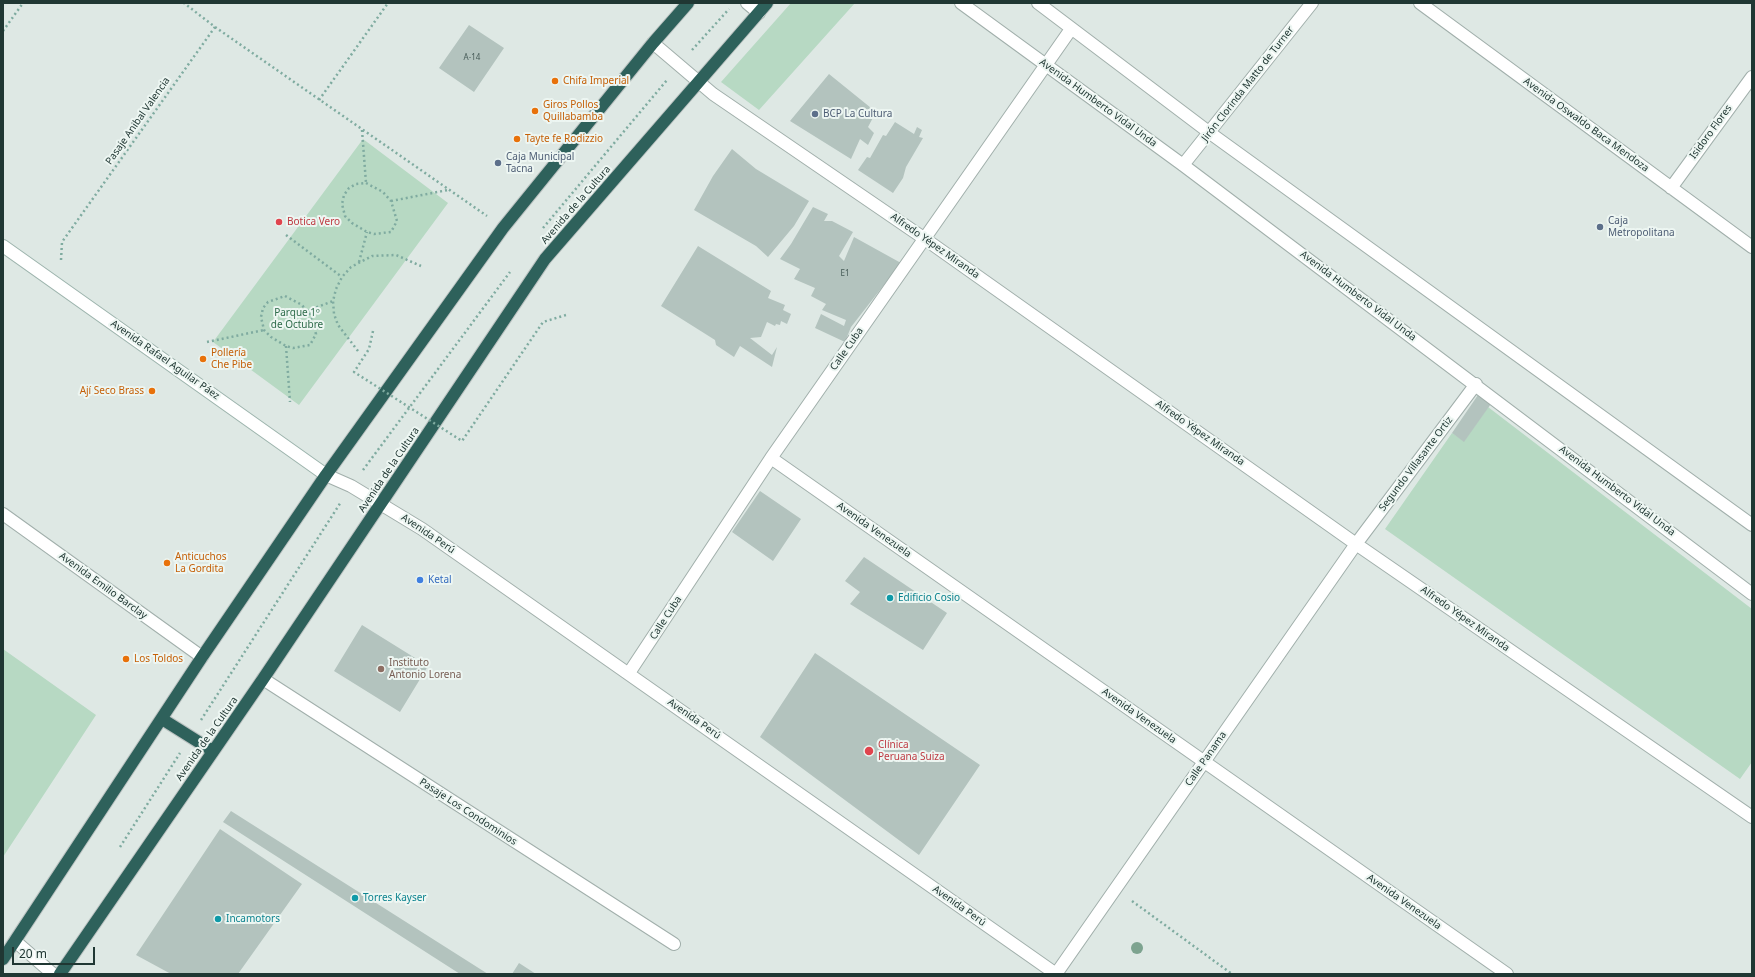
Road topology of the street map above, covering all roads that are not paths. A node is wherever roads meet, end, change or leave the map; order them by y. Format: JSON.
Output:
{"nodes":[{"id":1,"x":688,"y":3,"type":"edge"},
{"id":2,"x":747,"y":3,"type":"edge"},
{"id":3,"x":767,"y":3,"type":"edge"},
{"id":4,"x":960,"y":3,"type":"edge"},
{"id":5,"x":1038,"y":3,"type":"edge"},
{"id":6,"x":1312,"y":3,"type":"edge"},
{"id":7,"x":1420,"y":3,"type":"edge"},
{"id":8,"x":759,"y":13,"type":"junction"},
{"id":9,"x":1071,"y":29,"type":"junction"},
{"id":10,"x":653,"y":43,"type":"junction"},
{"id":11,"x":1046,"y":64,"type":"junction"},
{"id":12,"x":1752,"y":77,"type":"edge"},
{"id":13,"x":699,"y":82,"type":"junction"},
{"id":14,"x":1210,"y":133,"type":"junction"},
{"id":15,"x":1183,"y":165,"type":"junction"},
{"id":16,"x":1671,"y":188,"type":"junction"},
{"id":17,"x":925,"y":239,"type":"junction"},
{"id":18,"x":3,"y":246,"type":"edge"},
{"id":19,"x":1752,"y":247,"type":"edge"},
{"id":20,"x":1476,"y":384,"type":"junction"},
{"id":21,"x":771,"y":458,"type":"junction"},
{"id":22,"x":326,"y":475,"type":"junction"},
{"id":23,"x":381,"y":503,"type":"junction"},
{"id":24,"x":3,"y":514,"type":"edge"},
{"id":25,"x":1752,"y":525,"type":"edge"},
{"id":26,"x":1356,"y":544,"type":"junction"},
{"id":27,"x":1752,"y":594,"type":"edge"},
{"id":28,"x":202,"y":658,"type":"junction"},
{"id":29,"x":629,"y":673,"type":"junction"},
{"id":30,"x":263,"y":679,"type":"junction"},
{"id":31,"x":162,"y":719,"type":"junction"},
{"id":32,"x":213,"y":751,"type":"junction"},
{"id":33,"x":1204,"y":761,"type":"junction"},
{"id":34,"x":1752,"y":817,"type":"edge"},
{"id":35,"x":15,"y":941,"type":"junction"},
{"id":36,"x":674,"y":944,"type":"dead end"},
{"id":37,"x":3,"y":960,"type":"edge"},
{"id":38,"x":53,"y":974,"type":"edge"},
{"id":39,"x":60,"y":974,"type":"edge"},
{"id":40,"x":1056,"y":974,"type":"edge"},
{"id":41,"x":1507,"y":974,"type":"edge"}],
"edges":[{"from":1,"to":10,"type":"highway"},
{"from":2,"to":8,"type":"street"},
{"from":3,"to":8,"type":"highway","name":"Avenida de la Cultura"},
{"from":4,"to":11,"type":"street","name":"Avenida Humberto Vidal Unda"},
{"from":5,"to":9,"type":"street"},
{"from":6,"to":14,"type":"street","name":"Jirón Clorinda Matto de Turner"},
{"from":7,"to":16,"type":"street","name":"Avenida Oswaldo Baca Mendoza"},
{"from":8,"to":13,"type":"highway","name":"Avenida de la Cultura"},
{"from":9,"to":11,"type":"street","name":"Calle Cuba"},
{"from":9,"to":14,"type":"street"},
{"from":10,"to":13,"type":"street","name":"Alfredo Yépez Miranda"},
{"from":10,"to":22,"type":"highway"},
{"from":11,"to":15,"type":"street","name":"Avenida Humberto Vidal Unda"},
{"from":11,"to":17,"type":"street","name":"Calle Cuba"},
{"from":12,"to":16,"type":"street","name":"Isidoro Flores"},
{"from":13,"to":17,"type":"street","name":"Alfredo Yépez Miranda"},
{"from":13,"to":23,"type":"highway","name":"Avenida de la Cultura"},
{"from":14,"to":15,"type":"street","name":"Jirón Clorinda Matto de Turner"},
{"from":14,"to":25,"type":"street"},
{"from":15,"to":20,"type":"street","name":"Avenida Humberto Vidal Unda"},
{"from":16,"to":19,"type":"street","name":"Avenida Oswaldo Baca Mendoza"},
{"from":17,"to":21,"type":"street","name":"Calle Cuba"},
{"from":17,"to":26,"type":"street","name":"Alfredo Yépez Miranda"},
{"from":18,"to":22,"type":"street","name":"Avenida Rafael Aguilar Páez"},
{"from":20,"to":26,"type":"street","name":"Segundo Villasante Ortiz"},
{"from":20,"to":27,"type":"street","name":"Avenida Humberto Vidal Unda"},
{"from":21,"to":29,"type":"street","name":"Calle Cuba"},
{"from":21,"to":33,"type":"street","name":"Avenida Venezuela"},
{"from":22,"to":23,"type":"street","name":"Avenida Perú"},
{"from":22,"to":28,"type":"highway"},
{"from":23,"to":29,"type":"street","name":"Avenida Perú"},
{"from":23,"to":30,"type":"highway","name":"Avenida de la Cultura"},
{"from":24,"to":28,"type":"street","name":"Avenida Emilio Barclay"},
{"from":26,"to":33,"type":"street","name":"Calle Panama"},
{"from":26,"to":34,"type":"street","name":"Alfredo Yépez Miranda"},
{"from":28,"to":31,"type":"highway"},
{"from":29,"to":40,"type":"street","name":"Avenida Perú"},
{"from":30,"to":32,"type":"highway","name":"Avenida de la Cultura"},
{"from":30,"to":36,"type":"street","name":"Pasaje Los Condominios"},
{"from":31,"to":32,"type":"highway"},
{"from":31,"to":35,"type":"highway"},
{"from":32,"to":39,"type":"highway","name":"Avenida de la Cultura"},
{"from":33,"to":40,"type":"street","name":"Calle Panama"},
{"from":33,"to":41,"type":"street","name":"Avenida Venezuela"},
{"from":35,"to":37,"type":"highway"},
{"from":35,"to":38,"type":"street"}]}
